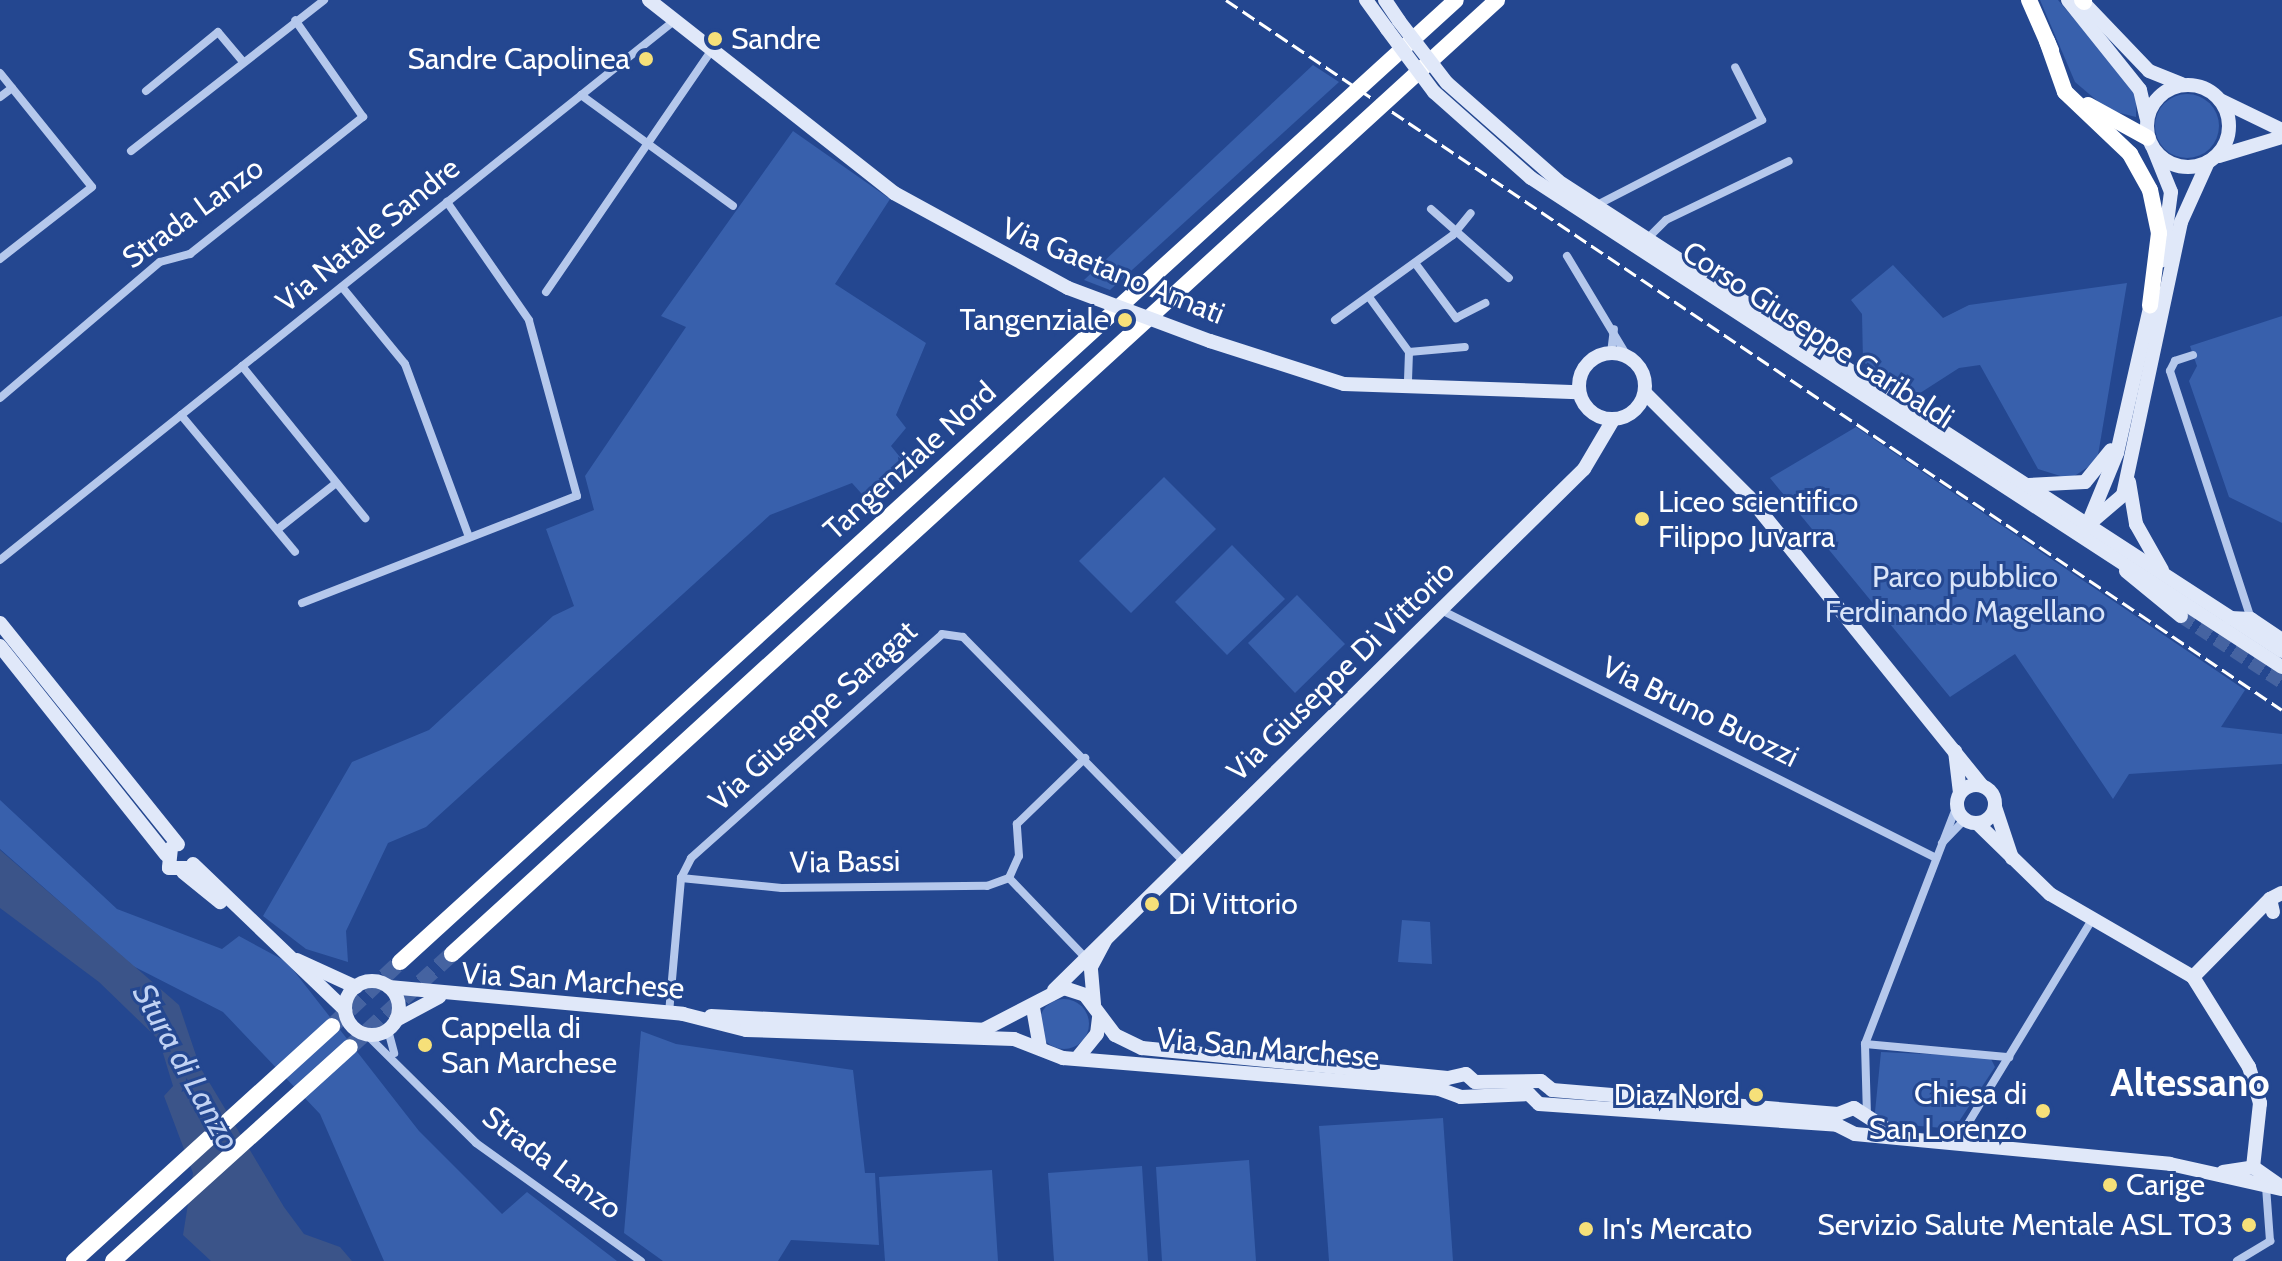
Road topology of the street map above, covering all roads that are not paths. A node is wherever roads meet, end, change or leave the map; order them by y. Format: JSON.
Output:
{"nodes":[{"id":1,"x":324,"y":0,"type":"edge"},
{"id":2,"x":649,"y":0,"type":"edge"},
{"id":3,"x":1366,"y":0,"type":"edge"},
{"id":4,"x":1385,"y":0,"type":"edge"},
{"id":5,"x":1456,"y":0,"type":"edge"},
{"id":6,"x":1497,"y":0,"type":"edge"},
{"id":7,"x":2029,"y":0,"type":"edge"},
{"id":8,"x":2079,"y":1,"type":"edge"},
{"id":9,"x":295,"y":20,"type":"junction"},
{"id":10,"x":675,"y":20,"type":"junction"},
{"id":11,"x":1393,"y":25,"type":"junction"},
{"id":12,"x":2047,"y":41,"type":"junction"},
{"id":13,"x":712,"y":50,"type":"junction"},
{"id":14,"x":243,"y":62,"type":"junction"},
{"id":15,"x":1735,"y":67,"type":"dead end"},
{"id":16,"x":0,"y":73,"type":"edge"},
{"id":17,"x":2191,"y":85,"type":"junction"},
{"id":18,"x":1440,"y":87,"type":"junction"},
{"id":19,"x":12,"y":88,"type":"junction"},
{"id":20,"x":146,"y":91,"type":"dead end"},
{"id":21,"x":581,"y":95,"type":"junction"},
{"id":22,"x":0,"y":97,"type":"edge"},
{"id":23,"x":2218,"y":98,"type":"junction"},
{"id":24,"x":2282,"y":130,"type":"edge"},
{"id":25,"x":2149,"y":136,"type":"junction"},
{"id":26,"x":2282,"y":137,"type":"edge"},
{"id":27,"x":648,"y":144,"type":"junction"},
{"id":28,"x":131,"y":151,"type":"dead end"},
{"id":29,"x":2212,"y":160,"type":"junction"},
{"id":30,"x":1789,"y":161,"type":"dead end"},
{"id":31,"x":447,"y":202,"type":"junction"},
{"id":32,"x":733,"y":206,"type":"dead end"},
{"id":33,"x":1595,"y":206,"type":"junction"},
{"id":34,"x":1431,"y":209,"type":"dead end"},
{"id":35,"x":1471,"y":213,"type":"dead end"},
{"id":36,"x":1453,"y":235,"type":"junction"},
{"id":37,"x":1647,"y":239,"type":"junction"},
{"id":38,"x":1567,"y":256,"type":"dead end"},
{"id":39,"x":0,"y":259,"type":"edge"},
{"id":40,"x":1415,"y":263,"type":"junction"},
{"id":41,"x":1509,"y":278,"type":"dead end"},
{"id":42,"x":342,"y":287,"type":"junction"},
{"id":43,"x":546,"y":292,"type":"dead end"},
{"id":44,"x":1369,"y":297,"type":"junction"},
{"id":45,"x":1485,"y":303,"type":"dead end"},
{"id":46,"x":2150,"y":305,"type":"junction"},
{"id":47,"x":1335,"y":320,"type":"dead end"},
{"id":48,"x":1613,"y":328,"type":"junction"},
{"id":49,"x":1465,"y":347,"type":"dead end"},
{"id":50,"x":1409,"y":352,"type":"junction"},
{"id":51,"x":1611,"y":353,"type":"junction"},
{"id":52,"x":2193,"y":355,"type":"dead end"},
{"id":53,"x":1627,"y":356,"type":"junction"},
{"id":54,"x":242,"y":366,"type":"junction"},
{"id":55,"x":1579,"y":384,"type":"junction"},
{"id":56,"x":1408,"y":387,"type":"junction"},
{"id":57,"x":1645,"y":393,"type":"junction"},
{"id":58,"x":0,"y":398,"type":"edge"},
{"id":59,"x":1629,"y":414,"type":"junction"},
{"id":60,"x":181,"y":415,"type":"junction"},
{"id":61,"x":1595,"y":416,"type":"junction"},
{"id":62,"x":1613,"y":420,"type":"junction"},
{"id":63,"x":1675,"y":426,"type":"junction"},
{"id":64,"x":2123,"y":429,"type":"junction"},
{"id":65,"x":1598,"y":442,"type":"junction"},
{"id":66,"x":2129,"y":477,"type":"junction"},
{"id":67,"x":336,"y":483,"type":"junction"},
{"id":68,"x":2023,"y":484,"type":"junction"},
{"id":69,"x":365,"y":518,"type":"dead end"},
{"id":70,"x":278,"y":529,"type":"junction"},
{"id":71,"x":2086,"y":530,"type":"junction"},
{"id":72,"x":469,"y":537,"type":"junction"},
{"id":73,"x":295,"y":552,"type":"dead end"},
{"id":74,"x":2113,"y":555,"type":"junction"},
{"id":75,"x":0,"y":560,"type":"edge"},
{"id":76,"x":2164,"y":574,"type":"junction"},
{"id":77,"x":302,"y":603,"type":"dead end"},
{"id":78,"x":1441,"y":610,"type":"junction"},
{"id":79,"x":2181,"y":616,"type":"tunnel mouth"},
{"id":80,"x":2230,"y":618,"type":"junction"},
{"id":81,"x":2251,"y":619,"type":"junction"},
{"id":82,"x":0,"y":623,"type":"edge"},
{"id":83,"x":2282,"y":641,"type":"edge"},
{"id":84,"x":0,"y":646,"type":"edge"},
{"id":85,"x":2282,"y":651,"type":"edge"},
{"id":86,"x":2282,"y":667,"type":"edge"},
{"id":87,"x":1953,"y":747,"type":"junction"},
{"id":88,"x":1085,"y":758,"type":"junction"},
{"id":89,"x":1981,"y":785,"type":"junction"},
{"id":90,"x":1959,"y":799,"type":"junction"},
{"id":91,"x":1995,"y":807,"type":"junction"},
{"id":92,"x":1971,"y":821,"type":"junction"},
{"id":93,"x":1942,"y":843,"type":"junction"},
{"id":94,"x":178,"y":844,"type":"junction"},
{"id":95,"x":166,"y":855,"type":"junction"},
{"id":96,"x":1936,"y":858,"type":"junction"},
{"id":97,"x":2012,"y":858,"type":"junction"},
{"id":98,"x":1183,"y":861,"type":"junction"},
{"id":99,"x":188,"y":868,"type":"junction"},
{"id":100,"x":681,"y":878,"type":"junction"},
{"id":101,"x":1009,"y":878,"type":"junction"},
{"id":102,"x":2279,"y":904,"type":"edge"},
{"id":103,"x":2092,"y":920,"type":"junction"},
{"id":104,"x":1111,"y":931,"type":"junction"},
{"id":105,"x":452,"y":954,"type":"tunnel mouth"},
{"id":106,"x":1082,"y":954,"type":"junction"},
{"id":107,"x":286,"y":955,"type":"junction"},
{"id":108,"x":400,"y":962,"type":"tunnel mouth"},
{"id":109,"x":2193,"y":977,"type":"junction"},
{"id":110,"x":356,"y":987,"type":"junction"},
{"id":111,"x":389,"y":987,"type":"junction"},
{"id":112,"x":1053,"y":990,"type":"junction"},
{"id":113,"x":439,"y":996,"type":"junction"},
{"id":114,"x":1033,"y":1008,"type":"junction"},
{"id":115,"x":345,"y":1010,"type":"junction"},
{"id":116,"x":1096,"y":1011,"type":"junction"},
{"id":117,"x":669,"y":1013,"type":"junction"},
{"id":118,"x":702,"y":1017,"type":"junction"},
{"id":119,"x":392,"y":1025,"type":"junction"},
{"id":120,"x":326,"y":1030,"type":"tunnel mouth"},
{"id":121,"x":367,"y":1035,"type":"junction"},
{"id":122,"x":1865,"y":1044,"type":"junction"},
{"id":123,"x":1040,"y":1047,"type":"junction"},
{"id":124,"x":345,"y":1051,"type":"tunnel mouth"},
{"id":125,"x":1079,"y":1056,"type":"junction"},
{"id":126,"x":2009,"y":1057,"type":"junction"},
{"id":127,"x":403,"y":1068,"type":"junction"},
{"id":128,"x":1454,"y":1085,"type":"junction"},
{"id":129,"x":1864,"y":1088,"type":"junction"},
{"id":130,"x":1856,"y":1120,"type":"junction"},
{"id":131,"x":1958,"y":1140,"type":"junction"},
{"id":132,"x":2254,"y":1177,"type":"junction"},
{"id":133,"x":2282,"y":1188,"type":"edge"},
{"id":134,"x":79,"y":1256,"type":"edge"},
{"id":135,"x":113,"y":1261,"type":"edge"},
{"id":136,"x":641,"y":1261,"type":"edge"},
{"id":137,"x":2237,"y":1261,"type":"edge"}],
"edges":[{"from":1,"to":9,"type":"street"},
{"from":2,"to":10,"type":"street","name":"Via Gaetano Amati"},
{"from":3,"to":11,"type":"street","name":"Corso Giuseppe Garibaldi"},
{"from":4,"to":11,"type":"street","name":"Corso Giuseppe Garibaldi"},
{"from":5,"to":108,"type":"highway","name":"Tangenziale Nord"},
{"from":6,"to":105,"type":"highway","name":"Tangenziale Nord"},
{"from":7,"to":12,"type":"highway"},
{"from":8,"to":17,"type":"street"},
{"from":8,"to":25,"type":"street"},
{"from":9,"to":14,"type":"street"},
{"from":9,"to":58,"type":"street","name":"Strada Lanzo"},
{"from":10,"to":13,"type":"street","name":"Via Gaetano Amati"},
{"from":10,"to":21,"type":"street","name":"Via Natale Sandre"},
{"from":11,"to":18,"type":"street","name":"Corso Giuseppe Garibaldi","bridge":true},
{"from":12,"to":25,"type":"highway"},
{"from":12,"to":46,"type":"highway"},
{"from":13,"to":27,"type":"street"},
{"from":13,"to":56,"type":"street","name":"Via Gaetano Amati","bridge":true},
{"from":14,"to":20,"type":"street"},
{"from":14,"to":28,"type":"street"},
{"from":15,"to":33,"type":"street"},
{"from":16,"to":19,"type":"street"},
{"from":17,"to":23,"type":"street"},
{"from":17,"to":25,"type":"street"},
{"from":18,"to":33,"type":"street","name":"Corso Giuseppe Garibaldi"},
{"from":18,"to":71,"type":"street","name":"Corso Giuseppe Garibaldi"},
{"from":19,"to":22,"type":"street"},
{"from":19,"to":39,"type":"street"},
{"from":21,"to":27,"type":"street"},
{"from":21,"to":31,"type":"street","name":"Via Natale Sandre"},
{"from":23,"to":24,"type":"street"},
{"from":23,"to":29,"type":"street"},
{"from":25,"to":29,"type":"street"},
{"from":25,"to":46,"type":"street"},
{"from":26,"to":29,"type":"street"},
{"from":27,"to":32,"type":"street"},
{"from":27,"to":43,"type":"street"},
{"from":29,"to":66,"type":"street"},
{"from":30,"to":37,"type":"street"},
{"from":31,"to":42,"type":"street","name":"Via Natale Sandre"},
{"from":31,"to":72,"type":"street"},
{"from":33,"to":37,"type":"street","name":"Corso Giuseppe Garibaldi"},
{"from":34,"to":36,"type":"street"},
{"from":35,"to":36,"type":"street"},
{"from":36,"to":40,"type":"street"},
{"from":36,"to":41,"type":"street"},
{"from":37,"to":68,"type":"street","name":"Corso Giuseppe Garibaldi"},
{"from":38,"to":48,"type":"street"},
{"from":40,"to":44,"type":"street"},
{"from":40,"to":45,"type":"street"},
{"from":42,"to":54,"type":"street","name":"Via Natale Sandre"},
{"from":42,"to":72,"type":"street"},
{"from":44,"to":47,"type":"street"},
{"from":44,"to":50,"type":"street"},
{"from":46,"to":64,"type":"street"},
{"from":48,"to":51,"type":"street"},
{"from":48,"to":53,"type":"street"},
{"from":49,"to":50,"type":"street"},
{"from":50,"to":56,"type":"street"},
{"from":51,"to":53,"type":"street"},
{"from":51,"to":55,"type":"street"},
{"from":52,"to":81,"type":"street"},
{"from":53,"to":57,"type":"street"},
{"from":54,"to":60,"type":"street"},
{"from":54,"to":67,"type":"street"},
{"from":55,"to":56,"type":"street","name":"Via Gaetano Amati"},
{"from":55,"to":61,"type":"street"},
{"from":57,"to":59,"type":"street"},
{"from":57,"to":63,"type":"street"},
{"from":59,"to":62,"type":"street"},
{"from":59,"to":63,"type":"street"},
{"from":60,"to":70,"type":"street"},
{"from":60,"to":75,"type":"street"},
{"from":61,"to":62,"type":"street"},
{"from":61,"to":65,"type":"street"},
{"from":62,"to":65,"type":"street","name":"Via Giuseppe Di Vittorio"},
{"from":63,"to":87,"type":"street"},
{"from":64,"to":68,"type":"street"},
{"from":64,"to":71,"type":"street"},
{"from":65,"to":78,"type":"street","name":"Via Giuseppe Di Vittorio"},
{"from":66,"to":71,"type":"street"},
{"from":66,"to":76,"type":"street"},
{"from":67,"to":69,"type":"street"},
{"from":67,"to":70,"type":"street"},
{"from":68,"to":71,"type":"street","name":"Corso Giuseppe Garibaldi"},
{"from":70,"to":73,"type":"street"},
{"from":71,"to":74,"type":"street","name":"Corso Giuseppe Garibaldi"},
{"from":71,"to":76,"type":"street","name":"Corso Giuseppe Garibaldi"},
{"from":72,"to":77,"type":"street"},
{"from":74,"to":79,"type":"street"},
{"from":74,"to":86,"type":"street","name":"Corso Giuseppe Garibaldi"},
{"from":76,"to":80,"type":"street","name":"Corso Giuseppe Garibaldi"},
{"from":78,"to":96,"type":"street","name":"Via Bruno Buozzi"},
{"from":78,"to":98,"type":"street","name":"Via Giuseppe Di Vittorio"},
{"from":80,"to":81,"type":"street"},
{"from":80,"to":85,"type":"street","name":"Corso Giuseppe Garibaldi"},
{"from":81,"to":83,"type":"street"},
{"from":82,"to":94,"type":"street"},
{"from":84,"to":95,"type":"street"},
{"from":87,"to":89,"type":"street"},
{"from":87,"to":90,"type":"street"},
{"from":88,"to":98,"type":"street","name":"Via Giuseppe Saragat"},
{"from":88,"to":100,"type":"street","name":"Via Giuseppe Saragat"},
{"from":88,"to":101,"type":"street"},
{"from":89,"to":90,"type":"street"},
{"from":89,"to":91,"type":"street"},
{"from":90,"to":92,"type":"street"},
{"from":90,"to":93,"type":"street"},
{"from":91,"to":92,"type":"street"},
{"from":91,"to":97,"type":"street"},
{"from":92,"to":93,"type":"street"},
{"from":92,"to":97,"type":"street"},
{"from":93,"to":96,"type":"street"},
{"from":94,"to":95,"type":"street"},
{"from":94,"to":99,"type":"street"},
{"from":95,"to":99,"type":"street"},
{"from":96,"to":122,"type":"street"},
{"from":97,"to":103,"type":"street"},
{"from":98,"to":104,"type":"street","name":"Via Giuseppe Di Vittorio"},
{"from":99,"to":107,"type":"street"},
{"from":100,"to":101,"type":"street","name":"Via Bassi"},
{"from":100,"to":117,"type":"street"},
{"from":101,"to":106,"type":"street"},
{"from":102,"to":109,"type":"street"},
{"from":103,"to":109,"type":"street"},
{"from":103,"to":126,"type":"street"},
{"from":104,"to":106,"type":"street","name":"Via Giuseppe Di Vittorio"},
{"from":104,"to":116,"type":"street","name":"Via Giuseppe Di Vittorio"},
{"from":106,"to":112,"type":"street","name":"Via Giuseppe Di Vittorio"},
{"from":107,"to":110,"type":"street"},
{"from":107,"to":115,"type":"street"},
{"from":109,"to":132,"type":"street"},
{"from":110,"to":111,"type":"street"},
{"from":110,"to":115,"type":"street"},
{"from":111,"to":113,"type":"street","name":"Via San Marchese"},
{"from":111,"to":119,"type":"street"},
{"from":112,"to":114,"type":"street","name":"Via San Marchese"},
{"from":112,"to":116,"type":"street","name":"Via San Marchese"},
{"from":113,"to":117,"type":"street","name":"Via San Marchese"},
{"from":113,"to":119,"type":"street","name":"Via San Marchese"},
{"from":114,"to":118,"type":"street","name":"Via San Marchese"},
{"from":114,"to":123,"type":"street"},
{"from":115,"to":121,"type":"street"},
{"from":116,"to":125,"type":"street"},
{"from":116,"to":128,"type":"street","name":"Via San Marchese"},
{"from":117,"to":118,"type":"street","name":"Via San Marchese"},
{"from":118,"to":123,"type":"street","name":"Via San Marchese"},
{"from":119,"to":121,"type":"street"},
{"from":119,"to":127,"type":"street","name":"Strada Lanzo"},
{"from":120,"to":134,"type":"highway"},
{"from":121,"to":127,"type":"street","name":"Strada Lanzo"},
{"from":122,"to":126,"type":"street"},
{"from":122,"to":129,"type":"street"},
{"from":123,"to":125,"type":"street","name":"Via San Marchese"},
{"from":124,"to":135,"type":"highway"},
{"from":125,"to":128,"type":"street","name":"Via San Marchese"},
{"from":126,"to":131,"type":"street"},
{"from":127,"to":136,"type":"street","name":"Strada Lanzo"},
{"from":128,"to":130,"type":"street"},
{"from":129,"to":130,"type":"street"},
{"from":129,"to":130,"type":"street"},
{"from":130,"to":131,"type":"street"},
{"from":131,"to":132,"type":"street"},
{"from":132,"to":133,"type":"street"},
{"from":132,"to":137,"type":"street"}]}
